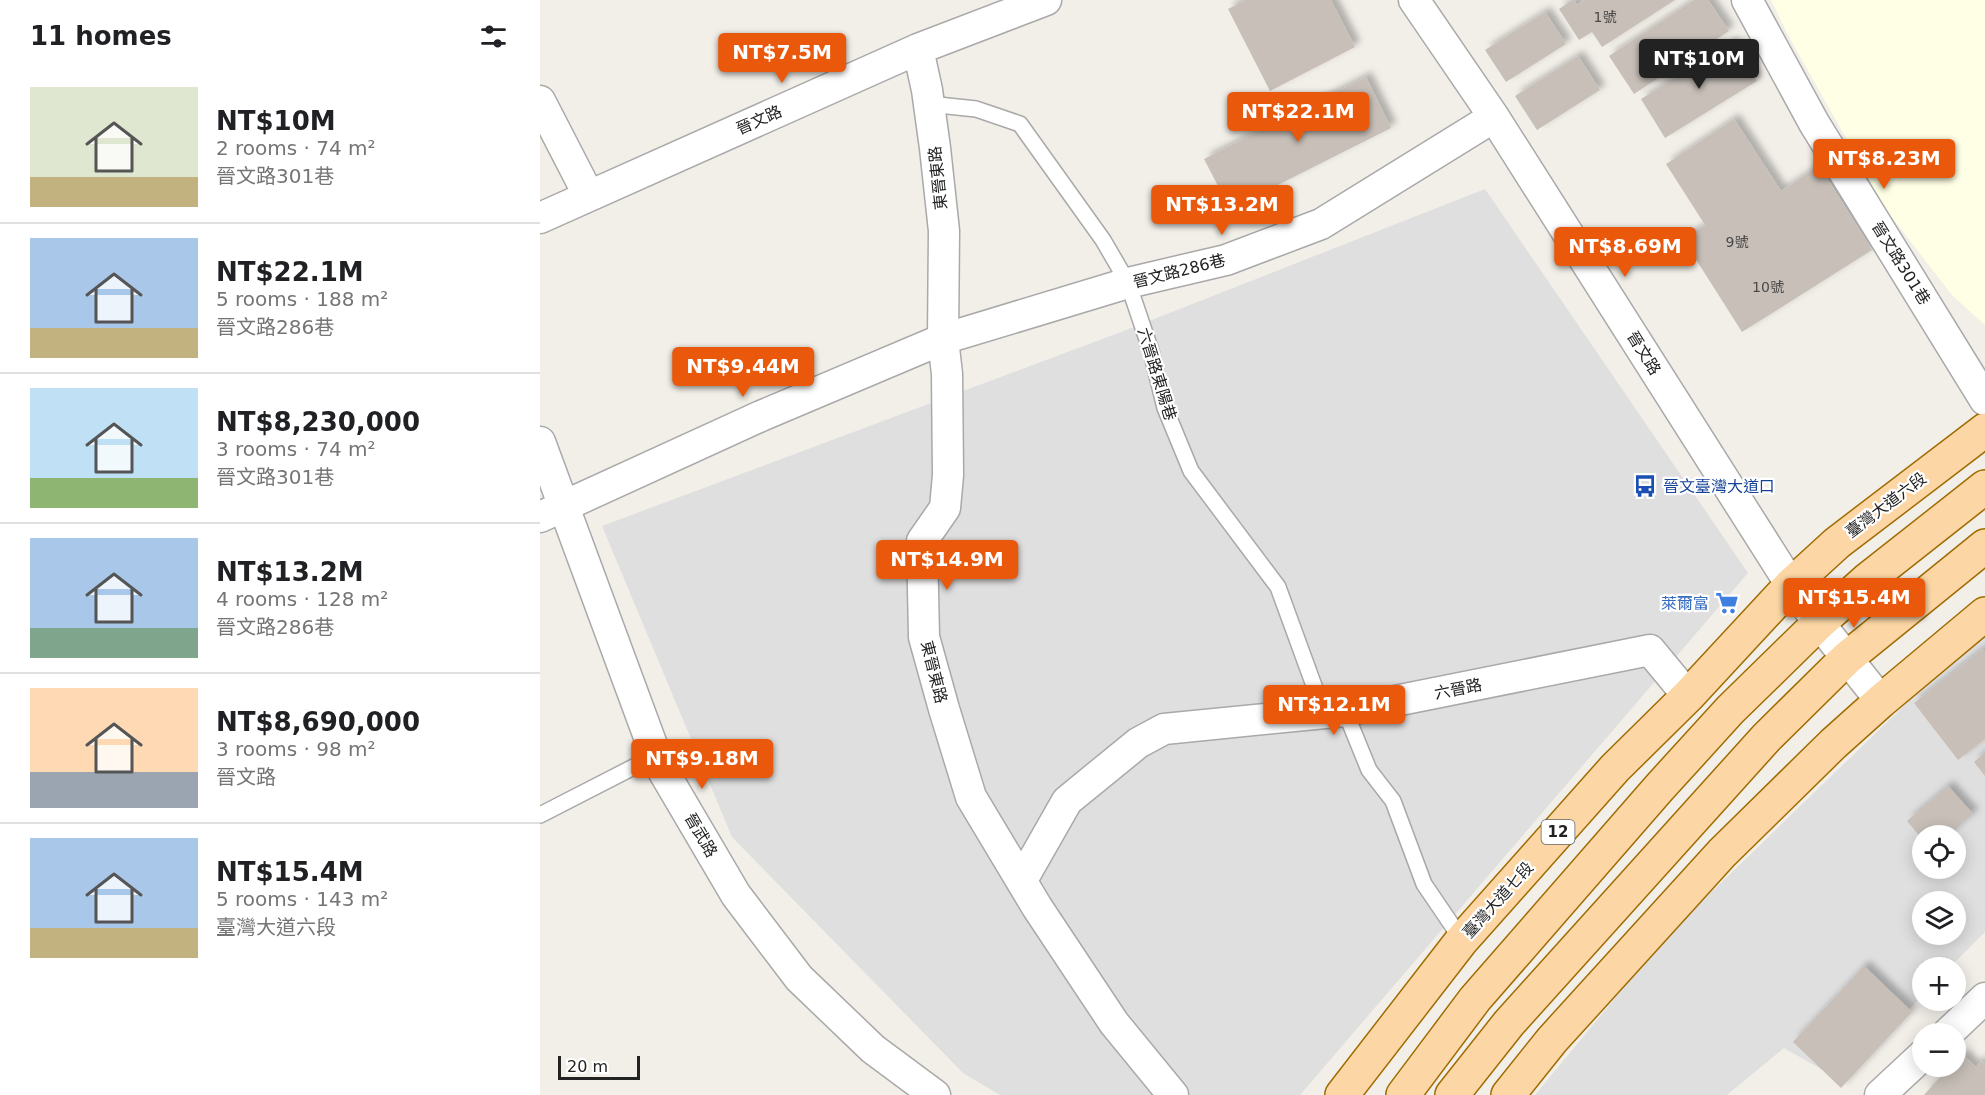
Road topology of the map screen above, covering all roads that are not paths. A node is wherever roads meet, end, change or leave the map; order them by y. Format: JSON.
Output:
{"nodes":[{"id":1,"x":1046,"y":0,"type":"edge"},
{"id":2,"x":1414,"y":0,"type":"edge"},
{"id":3,"x":1747,"y":0,"type":"edge"},
{"id":4,"x":918,"y":49,"type":"junction"},
{"id":5,"x":540,"y":101,"type":"edge"},
{"id":6,"x":929,"y":104,"type":"junction"},
{"id":7,"x":1494,"y":117,"type":"junction"},
{"id":8,"x":589,"y":196,"type":"junction"},
{"id":9,"x":540,"y":218,"type":"edge"},
{"id":10,"x":1128,"y":283,"type":"junction"},
{"id":11,"x":944,"y":339,"type":"junction"},
{"id":12,"x":1985,"y":400,"type":"edge"},
{"id":13,"x":1985,"y":430,"type":"edge"},
{"id":14,"x":540,"y":442,"type":"edge"},
{"id":15,"x":1985,"y":487,"type":"edge"},
{"id":16,"x":552,"y":512,"type":"edge"},
{"id":17,"x":1985,"y":546,"type":"edge"},
{"id":18,"x":1791,"y":585,"type":"junction"},
{"id":19,"x":1985,"y":614,"type":"edge"},
{"id":20,"x":1819,"y":623,"type":"junction"},
{"id":21,"x":1847,"y":658,"type":"junction"},
{"id":22,"x":1688,"y":696,"type":"junction"},
{"id":23,"x":1881,"y":701,"type":"junction"},
{"id":24,"x":1334,"y":712,"type":"junction"},
{"id":25,"x":657,"y":755,"type":"junction"},
{"id":26,"x":540,"y":815,"type":"edge"},
{"id":27,"x":1022,"y":880,"type":"junction"},
{"id":28,"x":1462,"y":940,"type":"junction"},
{"id":29,"x":1981,"y":1011,"type":"edge"},
{"id":30,"x":1963,"y":1023,"type":"edge"},
{"id":31,"x":1912,"y":1065,"type":"edge"},
{"id":32,"x":935,"y":1095,"type":"edge"},
{"id":33,"x":1173,"y":1095,"type":"edge"},
{"id":34,"x":1342,"y":1095,"type":"edge"},
{"id":35,"x":1403,"y":1095,"type":"edge"},
{"id":36,"x":1452,"y":1095,"type":"edge"},
{"id":37,"x":1508,"y":1095,"type":"edge"},
{"id":38,"x":1880,"y":1095,"type":"edge"}],
"edges":[{"from":1,"to":4,"type":"street","name":"晉文路"},
{"from":2,"to":7,"type":"street","name":"晉文路"},
{"from":3,"to":12,"type":"street","name":"晉文路301巷"},
{"from":4,"to":6,"type":"street","name":"東晉東路"},
{"from":4,"to":8,"type":"street","name":"晉文路"},
{"from":5,"to":8,"type":"street"},
{"from":6,"to":10,"type":"lane","name":"六晉路東陽巷"},
{"from":6,"to":11,"type":"street","name":"東晉東路"},
{"from":7,"to":10,"type":"street","name":"晉文路286巷"},
{"from":7,"to":18,"type":"street","name":"晉文路"},
{"from":8,"to":9,"type":"street","name":"晉文路"},
{"from":10,"to":11,"type":"street","name":"晉文路286巷"},
{"from":10,"to":24,"type":"lane","name":"六晉路東陽巷"},
{"from":11,"to":16,"type":"street","name":"晉文路286巷"},
{"from":11,"to":27,"type":"street","name":"東晉東路"},
{"from":13,"to":18,"type":"main road","name":"臺灣大道六段","number":"12"},
{"from":14,"to":16,"type":"street","name":"晉武路"},
{"from":15,"to":20,"type":"main road"},
{"from":16,"to":25,"type":"street","name":"晉武路"},
{"from":17,"to":21,"type":"main road"},
{"from":18,"to":20,"type":"street","name":"晉文路"},
{"from":18,"to":22,"type":"main road","name":"臺灣大道七段","number":"12"},
{"from":19,"to":23,"type":"main road"},
{"from":20,"to":21,"type":"street","name":"晉文路"},
{"from":20,"to":35,"type":"main road"},
{"from":21,"to":23,"type":"street","name":"晉文路"},
{"from":21,"to":36,"type":"main road"},
{"from":22,"to":24,"type":"street","name":"六晉路"},
{"from":22,"to":28,"type":"main road","name":"臺灣大道七段","number":"12"},
{"from":23,"to":37,"type":"main road"},
{"from":24,"to":27,"type":"street","name":"六晉路"},
{"from":24,"to":28,"type":"lane","name":"六晉路東陽巷"},
{"from":25,"to":26,"type":"lane"},
{"from":25,"to":32,"type":"street","name":"晉武路"},
{"from":27,"to":33,"type":"street","name":"東晉東路"},
{"from":28,"to":34,"type":"main road","name":"臺灣大道七段","number":"12"},
{"from":29,"to":30,"type":"street"},
{"from":31,"to":38,"type":"street"}]}
